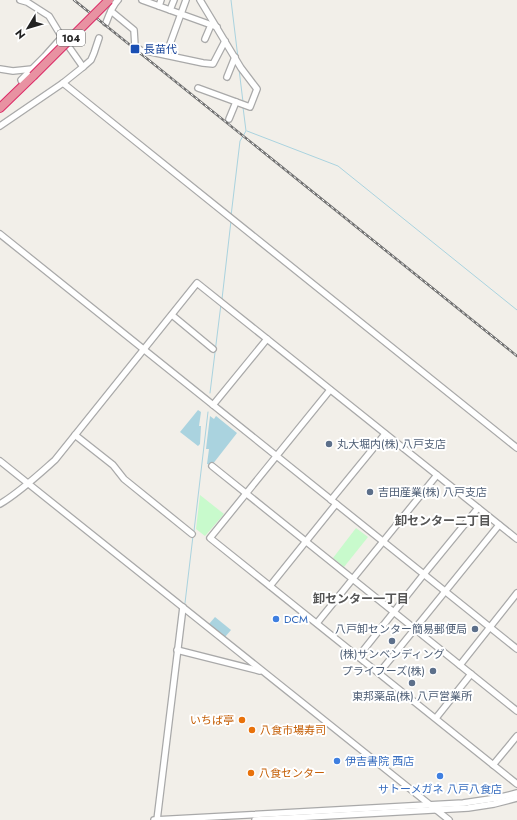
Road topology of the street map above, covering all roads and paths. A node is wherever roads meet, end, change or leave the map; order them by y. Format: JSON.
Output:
{"nodes":[{"id":1,"x":20,"y":0,"type":"edge"},
{"id":2,"x":109,"y":0,"type":"edge"},
{"id":3,"x":118,"y":0,"type":"edge"},
{"id":4,"x":142,"y":0,"type":"edge"},
{"id":5,"x":174,"y":0,"type":"edge"},
{"id":6,"x":186,"y":0,"type":"edge"},
{"id":7,"x":200,"y":0,"type":"edge"},
{"id":8,"x":160,"y":3,"type":"edge"},
{"id":9,"x":170,"y":10,"type":"junction"},
{"id":10,"x":111,"y":11,"type":"junction"},
{"id":11,"x":180,"y":14,"type":"junction"},
{"id":12,"x":106,"y":23,"type":"dead end"},
{"id":13,"x":211,"y":25,"type":"junction"},
{"id":14,"x":217,"y":27,"type":"junction"},
{"id":15,"x":99,"y":38,"type":"dead end"},
{"id":16,"x":205,"y":39,"type":"dead end"},
{"id":17,"x":225,"y":41,"type":"junction"},
{"id":18,"x":69,"y":47,"type":"dead end"},
{"id":19,"x":166,"y":55,"type":"junction"},
{"id":20,"x":235,"y":57,"type":"junction"},
{"id":21,"x":83,"y":67,"type":"junction"},
{"id":22,"x":0,"y":69,"type":"edge"},
{"id":23,"x":32,"y":72,"type":"junction"},
{"id":24,"x":227,"y":77,"type":"dead end"},
{"id":25,"x":63,"y":83,"type":"junction"},
{"id":26,"x":198,"y":88,"type":"dead end"},
{"id":27,"x":236,"y":102,"type":"junction"},
{"id":28,"x":0,"y":108,"type":"edge"},
{"id":29,"x":229,"y":119,"type":"dead end"},
{"id":30,"x":0,"y":126,"type":"edge"},
{"id":31,"x":0,"y":234,"type":"edge"},
{"id":32,"x":172,"y":315,"type":"junction"},
{"id":33,"x":267,"y":339,"type":"junction"},
{"id":34,"x":213,"y":349,"type":"dead end"},
{"id":35,"x":144,"y":350,"type":"junction"},
{"id":36,"x":330,"y":390,"type":"junction"},
{"id":37,"x":213,"y":406,"type":"junction"},
{"id":38,"x":385,"y":434,"type":"junction"},
{"id":39,"x":75,"y":435,"type":"junction"},
{"id":40,"x":517,"y":448,"type":"edge"},
{"id":41,"x":276,"y":456,"type":"junction"},
{"id":42,"x":0,"y":461,"type":"edge"},
{"id":43,"x":212,"y":466,"type":"dead end"},
{"id":44,"x":437,"y":475,"type":"junction"},
{"id":45,"x":29,"y":484,"type":"junction"},
{"id":46,"x":246,"y":494,"type":"junction"},
{"id":47,"x":333,"y":502,"type":"junction"},
{"id":48,"x":0,"y":504,"type":"edge"},
{"id":49,"x":478,"y":508,"type":"junction"},
{"id":50,"x":499,"y":525,"type":"junction"},
{"id":51,"x":192,"y":534,"type":"dead end"},
{"id":52,"x":517,"y":539,"type":"edge"},
{"id":53,"x":305,"y":541,"type":"junction"},
{"id":54,"x":383,"y":542,"type":"junction"},
{"id":55,"x":424,"y":574,"type":"junction"},
{"id":56,"x":352,"y":579,"type":"junction"},
{"id":57,"x":270,"y":586,"type":"junction"},
{"id":58,"x":445,"y":591,"type":"junction"},
{"id":59,"x":517,"y":593,"type":"edge"},
{"id":60,"x":183,"y":607,"type":"junction"},
{"id":61,"x":393,"y":612,"type":"junction"},
{"id":62,"x":317,"y":623,"type":"junction"},
{"id":63,"x":489,"y":627,"type":"junction"},
{"id":64,"x":415,"y":629,"type":"junction"},
{"id":65,"x":517,"y":649,"type":"edge"},
{"id":66,"x":177,"y":650,"type":"junction"},
{"id":67,"x":358,"y":657,"type":"junction"},
{"id":68,"x":460,"y":665,"type":"junction"},
{"id":69,"x":262,"y":671,"type":"junction"},
{"id":70,"x":379,"y":673,"type":"junction"},
{"id":71,"x":471,"y":674,"type":"junction"},
{"id":72,"x":517,"y":711,"type":"edge"},
{"id":73,"x":436,"y":718,"type":"junction"},
{"id":74,"x":517,"y":736,"type":"edge"},
{"id":75,"x":493,"y":765,"type":"junction"},
{"id":76,"x":517,"y":784,"type":"edge"},
{"id":77,"x":517,"y":793,"type":"edge"},
{"id":78,"x":517,"y":798,"type":"edge"},
{"id":79,"x":429,"y":804,"type":"junction"},
{"id":80,"x":436,"y":810,"type":"junction"},
{"id":81,"x":156,"y":820,"type":"edge"},
{"id":82,"x":255,"y":820,"type":"edge"},
{"id":83,"x":449,"y":820,"type":"edge"}],
"edges":[{"from":1,"to":23,"type":"street"},
{"from":2,"to":23,"type":"highway","number":"104","bridge":true},
{"from":3,"to":10,"type":"street"},
{"from":4,"to":8,"type":"street"},
{"from":5,"to":9,"type":"street"},
{"from":6,"to":11,"type":"street"},
{"from":7,"to":14,"type":"street"},
{"from":8,"to":9,"type":"street"},
{"from":9,"to":11,"type":"street"},
{"from":10,"to":12,"type":"street"},
{"from":10,"to":19,"type":"street"},
{"from":11,"to":13,"type":"street"},
{"from":11,"to":19,"type":"street"},
{"from":13,"to":14,"type":"street"},
{"from":13,"to":16,"type":"street"},
{"from":14,"to":17,"type":"street"},
{"from":15,"to":21,"type":"street"},
{"from":17,"to":19,"type":"street"},
{"from":17,"to":20,"type":"street"},
{"from":18,"to":21,"type":"street"},
{"from":20,"to":24,"type":"street"},
{"from":20,"to":27,"type":"street"},
{"from":21,"to":25,"type":"street"},
{"from":22,"to":23,"type":"street"},
{"from":23,"to":28,"type":"highway","number":"104"},
{"from":25,"to":30,"type":"street"},
{"from":25,"to":40,"type":"street"},
{"from":26,"to":27,"type":"street"},
{"from":27,"to":29,"type":"street"},
{"from":31,"to":35,"type":"street"},
{"from":32,"to":33,"type":"street"},
{"from":32,"to":34,"type":"street"},
{"from":32,"to":35,"type":"street"},
{"from":33,"to":36,"type":"street"},
{"from":33,"to":37,"type":"street"},
{"from":35,"to":37,"type":"street"},
{"from":35,"to":39,"type":"street"},
{"from":36,"to":38,"type":"street"},
{"from":36,"to":41,"type":"street"},
{"from":37,"to":41,"type":"street"},
{"from":38,"to":44,"type":"street"},
{"from":38,"to":47,"type":"street"},
{"from":39,"to":45,"type":"street"},
{"from":39,"to":51,"type":"street"},
{"from":41,"to":46,"type":"street"},
{"from":41,"to":47,"type":"street"},
{"from":42,"to":45,"type":"street"},
{"from":43,"to":46,"type":"street"},
{"from":44,"to":49,"type":"street"},
{"from":44,"to":54,"type":"street"},
{"from":45,"to":48,"type":"street"},
{"from":45,"to":60,"type":"street"},
{"from":46,"to":53,"type":"street"},
{"from":46,"to":57,"type":"street"},
{"from":47,"to":53,"type":"street"},
{"from":47,"to":54,"type":"street"},
{"from":49,"to":50,"type":"street"},
{"from":49,"to":55,"type":"street"},
{"from":50,"to":52,"type":"street"},
{"from":50,"to":58,"type":"street"},
{"from":53,"to":56,"type":"street"},
{"from":53,"to":57,"type":"street"},
{"from":54,"to":55,"type":"street"},
{"from":54,"to":56,"type":"street"},
{"from":55,"to":58,"type":"street"},
{"from":55,"to":61,"type":"street"},
{"from":56,"to":61,"type":"street"},
{"from":56,"to":62,"type":"street"},
{"from":57,"to":62,"type":"street"},
{"from":58,"to":63,"type":"street"},
{"from":58,"to":64,"type":"street"},
{"from":59,"to":63,"type":"street"},
{"from":60,"to":66,"type":"street"},
{"from":60,"to":69,"type":"street"},
{"from":61,"to":64,"type":"street"},
{"from":61,"to":67,"type":"street"},
{"from":62,"to":67,"type":"street"},
{"from":63,"to":65,"type":"street"},
{"from":63,"to":68,"type":"street"},
{"from":64,"to":68,"type":"street"},
{"from":64,"to":70,"type":"street"},
{"from":66,"to":69,"type":"street"},
{"from":66,"to":81,"type":"street"},
{"from":67,"to":70,"type":"street"},
{"from":68,"to":71,"type":"street"},
{"from":69,"to":79,"type":"street"},
{"from":70,"to":73,"type":"street"},
{"from":71,"to":72,"type":"street"},
{"from":71,"to":73,"type":"street"},
{"from":73,"to":75,"type":"street"},
{"from":74,"to":75,"type":"street"},
{"from":75,"to":76,"type":"street"},
{"from":77,"to":79,"type":"street"},
{"from":78,"to":80,"type":"street"},
{"from":79,"to":80,"type":"street"},
{"from":79,"to":81,"type":"street"},
{"from":80,"to":82,"type":"street"},
{"from":80,"to":83,"type":"street"}]}
